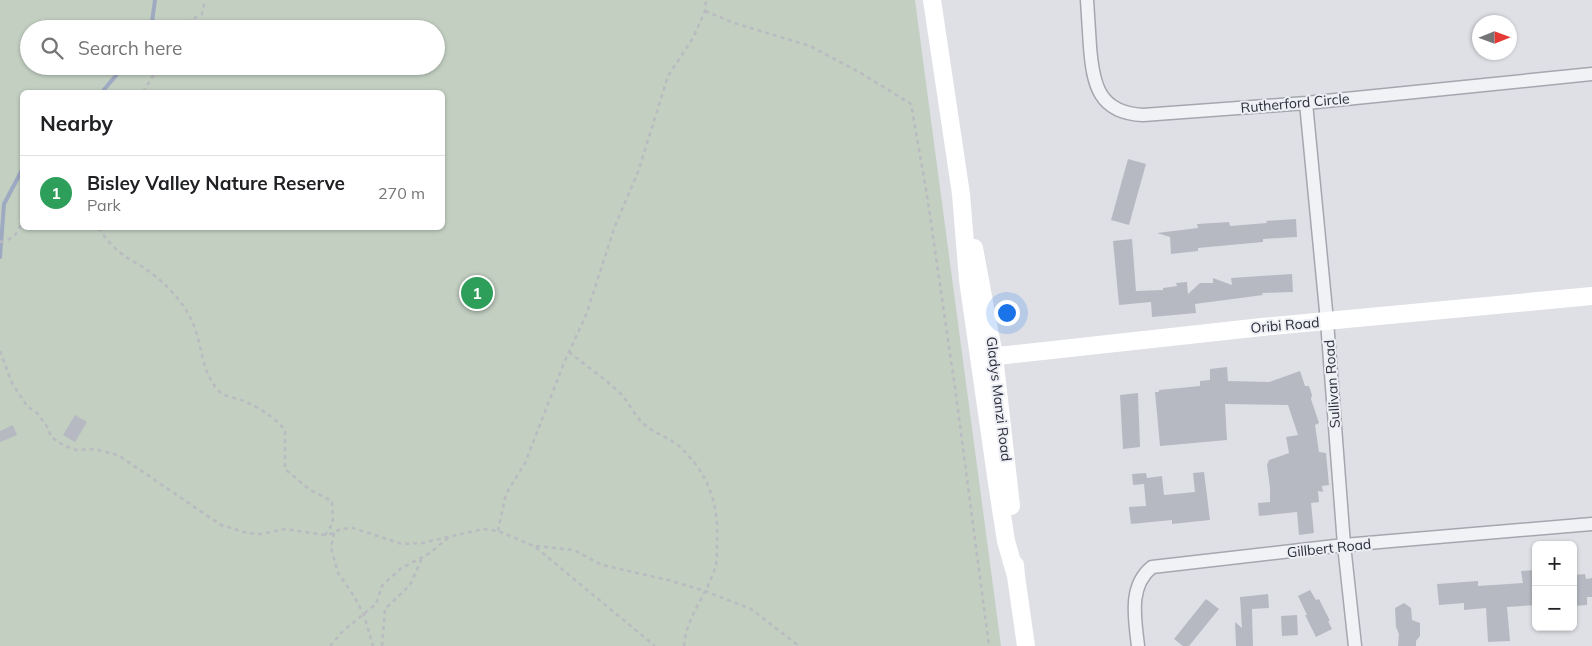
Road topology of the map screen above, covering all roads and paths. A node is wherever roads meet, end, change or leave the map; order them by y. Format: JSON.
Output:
{"nodes":[{"id":1,"x":205,"y":0,"type":"edge"},
{"id":2,"x":706,"y":0,"type":"edge"},
{"id":3,"x":932,"y":0,"type":"edge"},
{"id":4,"x":1087,"y":0,"type":"edge"},
{"id":5,"x":704,"y":10,"type":"junction"},
{"id":6,"x":191,"y":20,"type":"edge"},
{"id":7,"x":1592,"y":74,"type":"edge"},
{"id":8,"x":154,"y":75,"type":"edge"},
{"id":9,"x":145,"y":90,"type":"edge"},
{"id":10,"x":1306,"y":103,"type":"junction"},
{"id":11,"x":20,"y":226,"type":"edge"},
{"id":12,"x":101,"y":230,"type":"edge"},
{"id":13,"x":0,"y":242,"type":"edge"},
{"id":14,"x":1592,"y":296,"type":"edge"},
{"id":15,"x":1327,"y":321,"type":"junction"},
{"id":16,"x":0,"y":351,"type":"edge"},
{"id":17,"x":569,"y":352,"type":"junction"},
{"id":18,"x":987,"y":357,"type":"junction"},
{"id":19,"x":1592,"y":524,"type":"edge"},
{"id":20,"x":498,"y":531,"type":"junction"},
{"id":21,"x":334,"y":533,"type":"junction"},
{"id":22,"x":325,"y":535,"type":"junction"},
{"id":23,"x":450,"y":536,"type":"junction"},
{"id":24,"x":1344,"y":545,"type":"junction"},
{"id":25,"x":534,"y":546,"type":"junction"},
{"id":26,"x":422,"y":557,"type":"junction"},
{"id":27,"x":705,"y":591,"type":"junction"},
{"id":28,"x":364,"y":615,"type":"junction"},
{"id":29,"x":330,"y":646,"type":"edge"},
{"id":30,"x":373,"y":646,"type":"edge"},
{"id":31,"x":382,"y":646,"type":"edge"},
{"id":32,"x":655,"y":646,"type":"edge"},
{"id":33,"x":684,"y":646,"type":"edge"},
{"id":34,"x":799,"y":646,"type":"edge"},
{"id":35,"x":988,"y":646,"type":"edge"},
{"id":36,"x":1026,"y":646,"type":"edge"},
{"id":37,"x":1138,"y":646,"type":"edge"},
{"id":38,"x":1355,"y":646,"type":"edge"}],
"edges":[{"from":1,"to":6,"type":"path"},
{"from":2,"to":5,"type":"path"},
{"from":3,"to":18,"type":"main road","name":"Gladys Manzi Road"},
{"from":4,"to":10,"type":"street","name":"Rutherford Circle"},
{"from":5,"to":17,"type":"path"},
{"from":5,"to":35,"type":"path"},
{"from":7,"to":10,"type":"street","name":"Rutherford Circle"},
{"from":8,"to":9,"type":"path"},
{"from":10,"to":15,"type":"street","name":"Sullivan Road"},
{"from":11,"to":13,"type":"path"},
{"from":12,"to":22,"type":"path"},
{"from":14,"to":15,"type":"main road","name":"Oribi Road"},
{"from":15,"to":18,"type":"main road","name":"Oribi Road"},
{"from":15,"to":24,"type":"street","name":"Sullivan Road"},
{"from":16,"to":22,"type":"path"},
{"from":17,"to":20,"type":"path"},
{"from":17,"to":27,"type":"path"},
{"from":18,"to":36,"type":"main road","name":"Gladys Manzi Road"},
{"from":19,"to":24,"type":"street","name":"Gillbert Road"},
{"from":20,"to":23,"type":"path"},
{"from":20,"to":25,"type":"path"},
{"from":21,"to":22,"type":"path"},
{"from":21,"to":23,"type":"path"},
{"from":21,"to":28,"type":"path"},
{"from":23,"to":26,"type":"path"},
{"from":24,"to":37,"type":"street","name":"Gillbert Road"},
{"from":24,"to":38,"type":"street","name":"Sullivan Road"},
{"from":25,"to":27,"type":"path"},
{"from":25,"to":32,"type":"path"},
{"from":26,"to":28,"type":"path"},
{"from":26,"to":31,"type":"path"},
{"from":27,"to":33,"type":"path"},
{"from":27,"to":34,"type":"path"},
{"from":28,"to":29,"type":"path"},
{"from":28,"to":30,"type":"path"}]}
